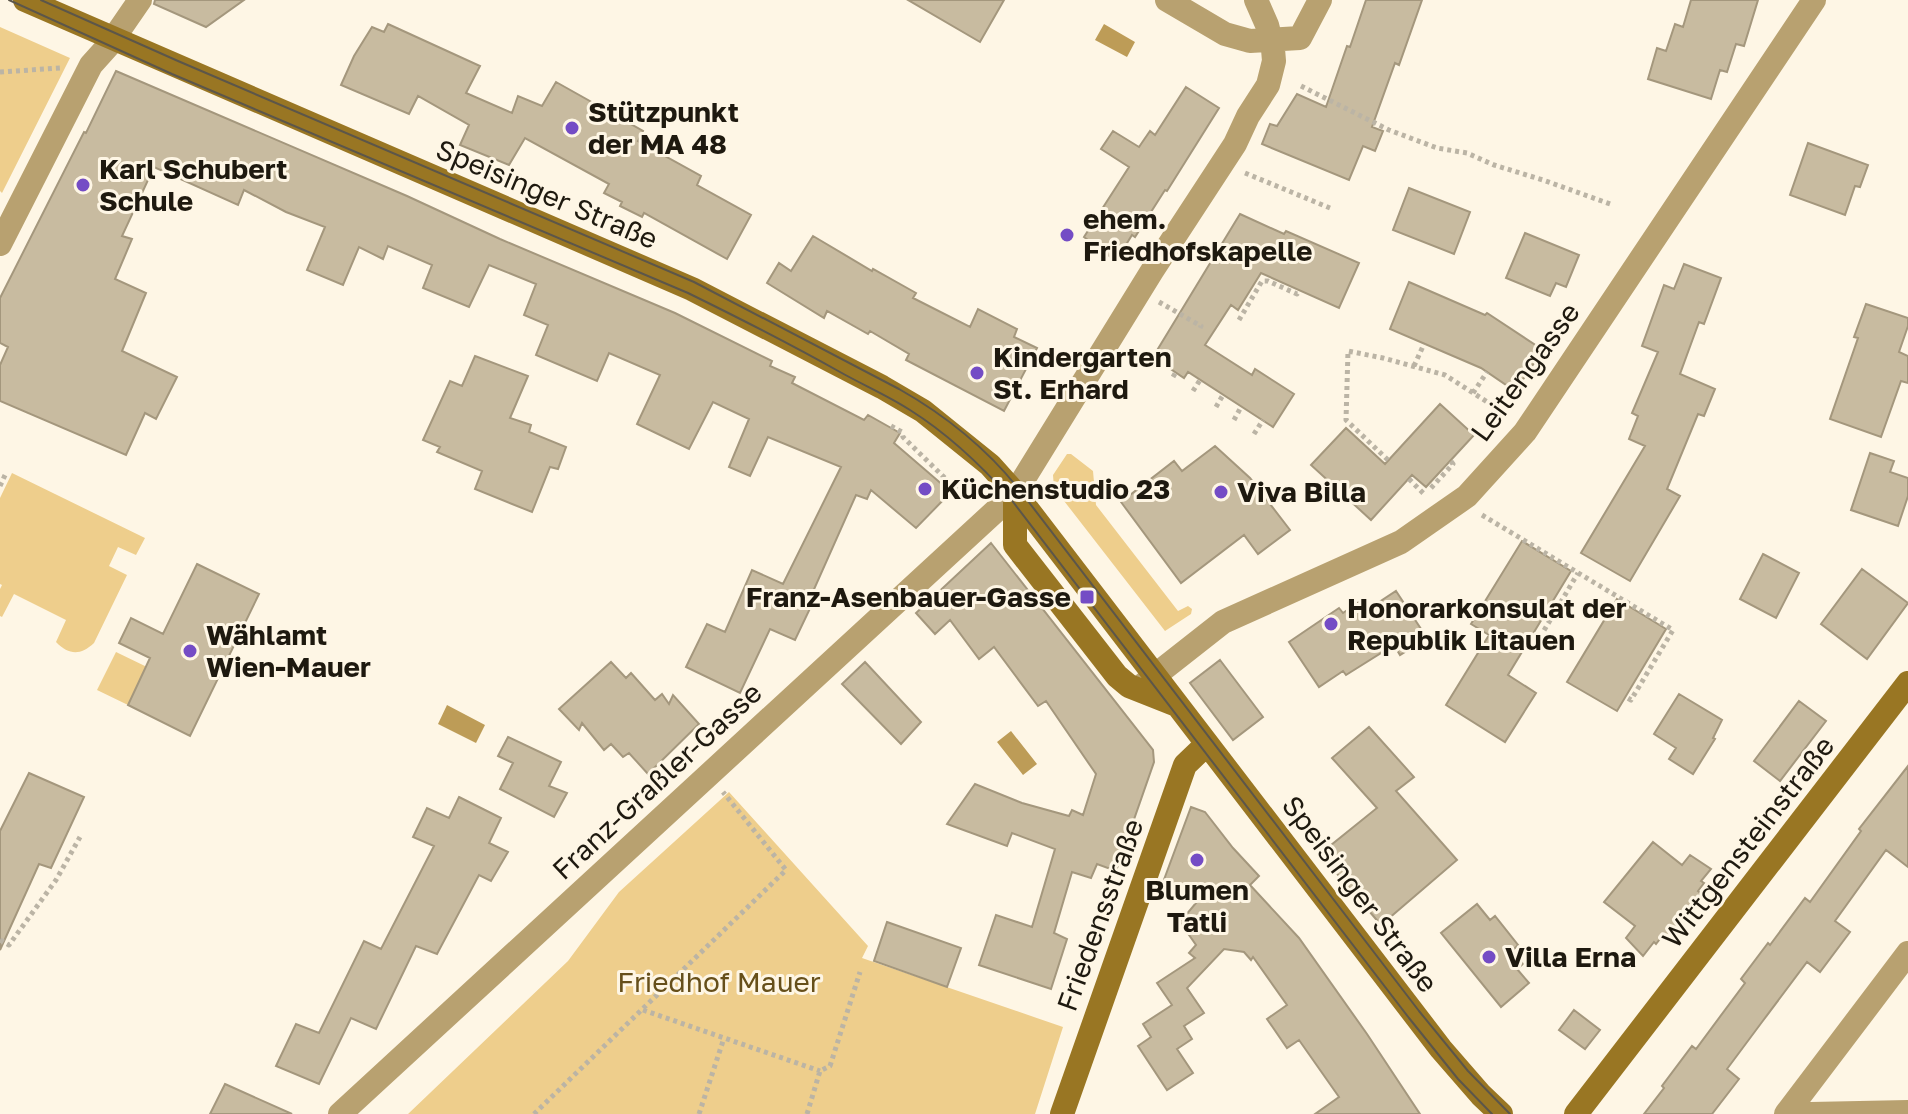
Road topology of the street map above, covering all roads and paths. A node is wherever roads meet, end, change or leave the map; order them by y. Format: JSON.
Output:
{"nodes":[{"id":1,"x":25,"y":0,"type":"edge"},
{"id":2,"x":140,"y":0,"type":"edge"},
{"id":3,"x":1167,"y":0,"type":"edge"},
{"id":4,"x":1256,"y":0,"type":"edge"},
{"id":5,"x":1320,"y":0,"type":"edge"},
{"id":6,"x":1814,"y":0,"type":"edge"},
{"id":7,"x":113,"y":39,"type":"junction"},
{"id":8,"x":1271,"y":40,"type":"junction"},
{"id":9,"x":91,"y":65,"type":"junction"},
{"id":10,"x":0,"y":72,"type":"edge"},
{"id":11,"x":1301,"y":86,"type":"dead end"},
{"id":12,"x":1253,"y":176,"type":"dead end"},
{"id":13,"x":1613,"y":205,"type":"dead end"},
{"id":14,"x":1330,"y":208,"type":"dead end"},
{"id":15,"x":0,"y":244,"type":"edge"},
{"id":16,"x":1300,"y":290,"type":"dead end"},
{"id":17,"x":1162,"y":304,"type":"dead end"},
{"id":18,"x":1239,"y":320,"type":"dead end"},
{"id":19,"x":1200,"y":328,"type":"dead end"},
{"id":20,"x":1424,"y":344,"type":"dead end"},
{"id":21,"x":1414,"y":366,"type":"junction"},
{"id":22,"x":1487,"y":372,"type":"dead end"},
{"id":23,"x":1200,"y":380,"type":"dead end"},
{"id":24,"x":1193,"y":391,"type":"dead end"},
{"id":25,"x":1473,"y":393,"type":"junction"},
{"id":26,"x":1223,"y":395,"type":"dead end"},
{"id":27,"x":1216,"y":407,"type":"dead end"},
{"id":28,"x":1241,"y":407,"type":"dead end"},
{"id":29,"x":880,"y":419,"type":"dead end"},
{"id":30,"x":1234,"y":420,"type":"dead end"},
{"id":31,"x":1263,"y":420,"type":"dead end"},
{"id":32,"x":1510,"y":420,"type":"dead end"},
{"id":33,"x":1254,"y":434,"type":"dead end"},
{"id":34,"x":1388,"y":460,"type":"dead end"},
{"id":35,"x":1450,"y":460,"type":"dead end"},
{"id":36,"x":6,"y":473,"type":"dead end"},
{"id":37,"x":1409,"y":479,"type":"dead end"},
{"id":38,"x":0,"y":486,"type":"edge"},
{"id":39,"x":1015,"y":493,"type":"junction"},
{"id":40,"x":1425,"y":494,"type":"junction"},
{"id":41,"x":961,"y":499,"type":"dead end"},
{"id":42,"x":1432,"y":501,"type":"dead end"},
{"id":43,"x":1474,"y":511,"type":"dead end"},
{"id":44,"x":1578,"y":573,"type":"junction"},
{"id":45,"x":1561,"y":587,"type":"dead end"},
{"id":46,"x":1568,"y":591,"type":"junction"},
{"id":47,"x":1545,"y":613,"type":"dead end"},
{"id":48,"x":1552,"y":617,"type":"junction"},
{"id":49,"x":1529,"y":640,"type":"dead end"},
{"id":50,"x":1146,"y":682,"type":"junction"},
{"id":51,"x":1908,"y":683,"type":"edge"},
{"id":52,"x":1626,"y":697,"type":"dead end"},
{"id":53,"x":1207,"y":744,"type":"junction"},
{"id":54,"x":708,"y":775,"type":"junction"},
{"id":55,"x":80,"y":837,"type":"dead end"},
{"id":56,"x":0,"y":940,"type":"edge"},
{"id":57,"x":1908,"y":953,"type":"edge"},
{"id":58,"x":860,"y":972,"type":"dead end"},
{"id":59,"x":642,"y":1010,"type":"junction"},
{"id":60,"x":724,"y":1038,"type":"junction"},
{"id":61,"x":820,"y":1071,"type":"junction"},
{"id":62,"x":1908,"y":1112,"type":"edge"},
{"id":63,"x":340,"y":1114,"type":"edge"},
{"id":64,"x":534,"y":1114,"type":"edge"},
{"id":65,"x":699,"y":1114,"type":"edge"},
{"id":66,"x":807,"y":1114,"type":"edge"},
{"id":67,"x":1062,"y":1114,"type":"edge"},
{"id":68,"x":1501,"y":1114,"type":"edge"},
{"id":69,"x":1576,"y":1114,"type":"edge"},
{"id":70,"x":1786,"y":1114,"type":"edge"},
{"id":71,"x":1811,"y":1114,"type":"edge"}],
"edges":[{"from":1,"to":7,"type":"main road","name":"Speisinger Straße"},
{"from":2,"to":7,"type":"street"},
{"from":3,"to":8,"type":"street"},
{"from":4,"to":8,"type":"street"},
{"from":5,"to":8,"type":"street"},
{"from":6,"to":50,"type":"street","name":"Leitengasse"},
{"from":7,"to":9,"type":"street"},
{"from":7,"to":39,"type":"main road","name":"Speisinger Straße"},
{"from":8,"to":39,"type":"street"},
{"from":9,"to":10,"type":"path"},
{"from":9,"to":15,"type":"street"},
{"from":11,"to":13,"type":"path"},
{"from":12,"to":14,"type":"path"},
{"from":16,"to":18,"type":"path"},
{"from":17,"to":19,"type":"path"},
{"from":20,"to":21,"type":"path"},
{"from":21,"to":25,"type":"path"},
{"from":21,"to":34,"type":"path"},
{"from":22,"to":25,"type":"path"},
{"from":23,"to":24,"type":"path"},
{"from":25,"to":32,"type":"path"},
{"from":26,"to":27,"type":"path"},
{"from":28,"to":30,"type":"path"},
{"from":29,"to":41,"type":"path"},
{"from":31,"to":33,"type":"path"},
{"from":35,"to":40,"type":"path"},
{"from":36,"to":38,"type":"path"},
{"from":37,"to":40,"type":"path"},
{"from":39,"to":50,"type":"main road","name":"Speisinger Straße"},
{"from":39,"to":54,"type":"street","name":"Franz-Graßler-Gasse"},
{"from":40,"to":42,"type":"path"},
{"from":43,"to":44,"type":"path"},
{"from":44,"to":46,"type":"path"},
{"from":44,"to":52,"type":"path"},
{"from":45,"to":46,"type":"path"},
{"from":46,"to":48,"type":"path"},
{"from":47,"to":48,"type":"path"},
{"from":48,"to":49,"type":"path"},
{"from":50,"to":53,"type":"main road","name":"Speisinger Straße"},
{"from":51,"to":69,"type":"main road","name":"Wittgensteinstraße"},
{"from":53,"to":67,"type":"main road","name":"Friedensstraße"},
{"from":53,"to":68,"type":"main road","name":"Speisinger Straße"},
{"from":54,"to":59,"type":"path"},
{"from":54,"to":63,"type":"street","name":"Franz-Graßler-Gasse"},
{"from":55,"to":56,"type":"path"},
{"from":57,"to":70,"type":"street"},
{"from":58,"to":61,"type":"path"},
{"from":59,"to":60,"type":"path"},
{"from":59,"to":64,"type":"path"},
{"from":60,"to":61,"type":"path"},
{"from":60,"to":65,"type":"path"},
{"from":61,"to":66,"type":"path"},
{"from":62,"to":71,"type":"street"}]}
